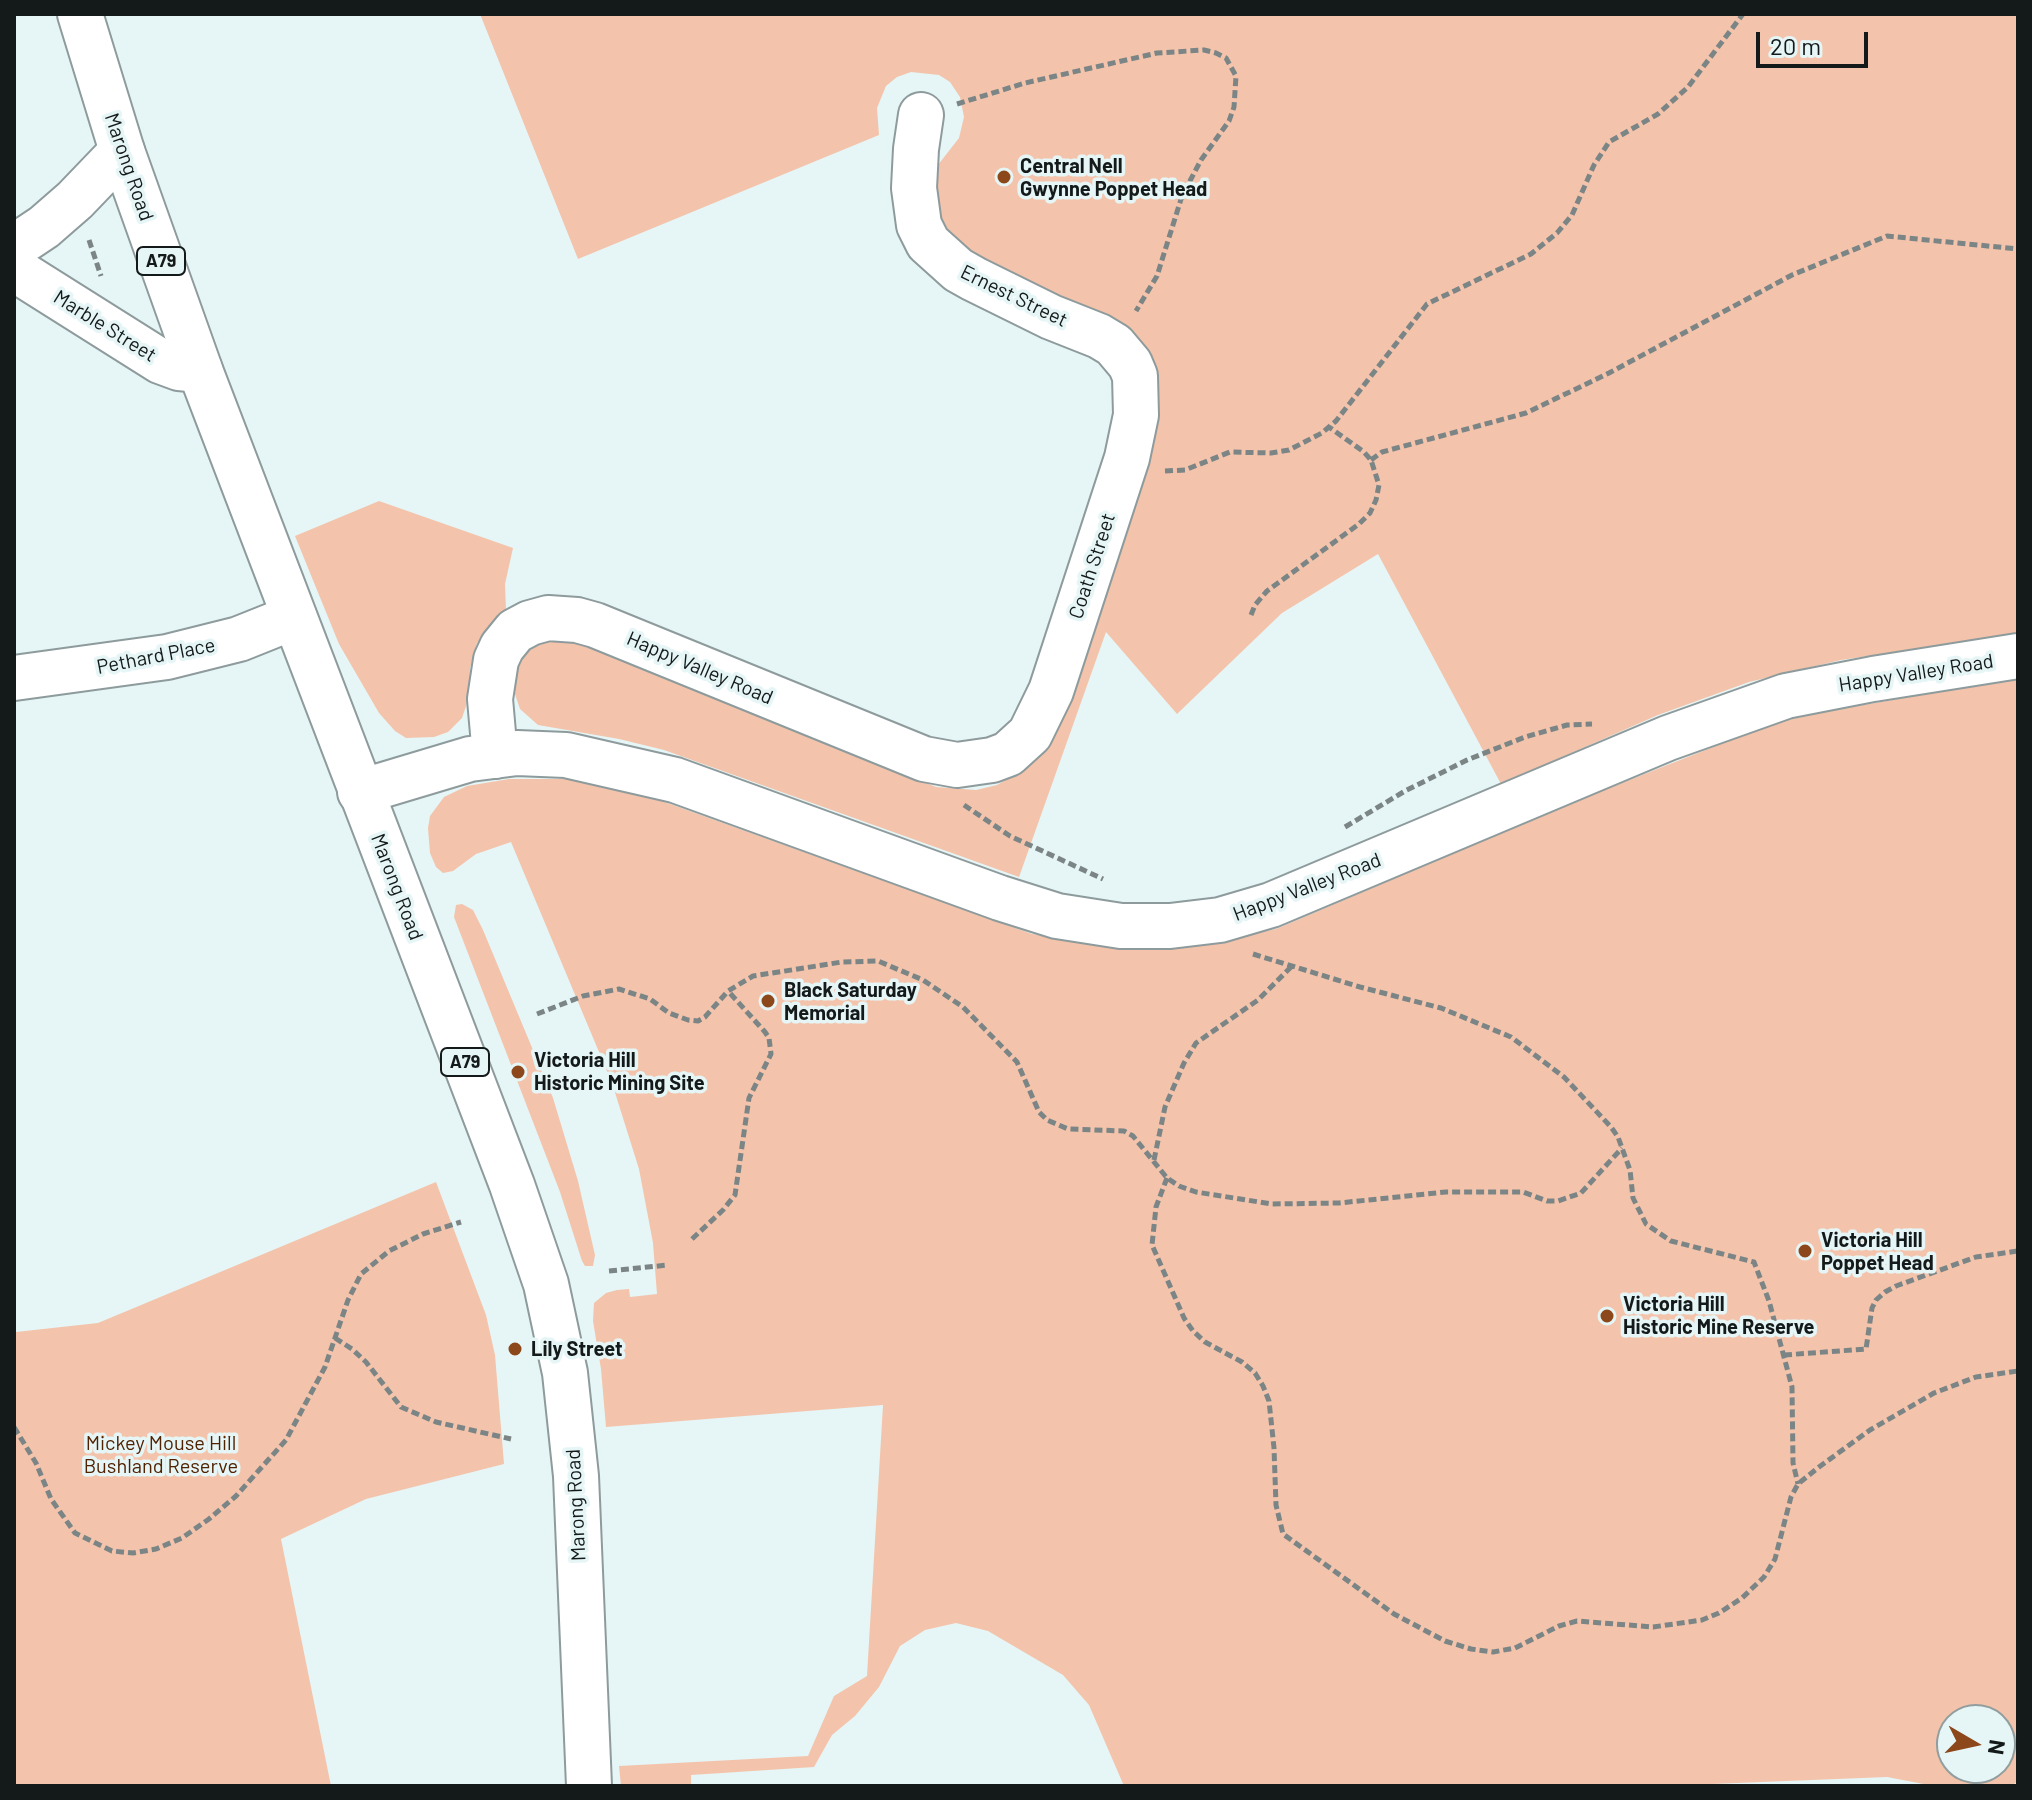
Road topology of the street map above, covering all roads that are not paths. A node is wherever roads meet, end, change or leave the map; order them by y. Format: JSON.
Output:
{"nodes":[{"id":1,"x":80,"y":14,"type":"edge"},
{"id":2,"x":921,"y":115,"type":"road end"},
{"id":3,"x":122,"y":151,"type":"junction"},
{"id":4,"x":14,"y":247,"type":"edge"},
{"id":5,"x":14,"y":269,"type":"edge"},
{"id":6,"x":1122,"y":354,"type":"joint"},
{"id":7,"x":200,"y":370,"type":"junction"},
{"id":8,"x":294,"y":617,"type":"junction"},
{"id":9,"x":2018,"y":656,"type":"edge"},
{"id":10,"x":14,"y":678,"type":"edge"},
{"id":11,"x":1008,"y":754,"type":"joint"},
{"id":12,"x":495,"y":756,"type":"junction"},
{"id":13,"x":360,"y":792,"type":"junction"},
{"id":14,"x":589,"y":1786,"type":"edge"}],
"edges":[{"from":1,"to":3,"type":"main road","name":"Marong Road","number":"A79"},
{"from":2,"to":6,"type":"main road","name":"Ernest Street"},
{"from":3,"to":4,"type":"main road"},
{"from":3,"to":7,"type":"main road","name":"Marong Road","number":"A79"},
{"from":5,"to":7,"type":"main road","name":"Marble Street"},
{"from":6,"to":11,"type":"main road","name":"Coath Street"},
{"from":7,"to":8,"type":"main road","name":"Marong Road","number":"A79"},
{"from":8,"to":10,"type":"main road","name":"Pethard Place"},
{"from":8,"to":13,"type":"main road","name":"Marong Road","number":"A79"},
{"from":9,"to":12,"type":"main road","name":"Happy Valley Road"},
{"from":11,"to":12,"type":"main road","name":"Happy Valley Road"},
{"from":12,"to":13,"type":"main road","name":"Happy Valley Road"},
{"from":13,"to":14,"type":"main road","name":"Marong Road","number":"A79"}]}
